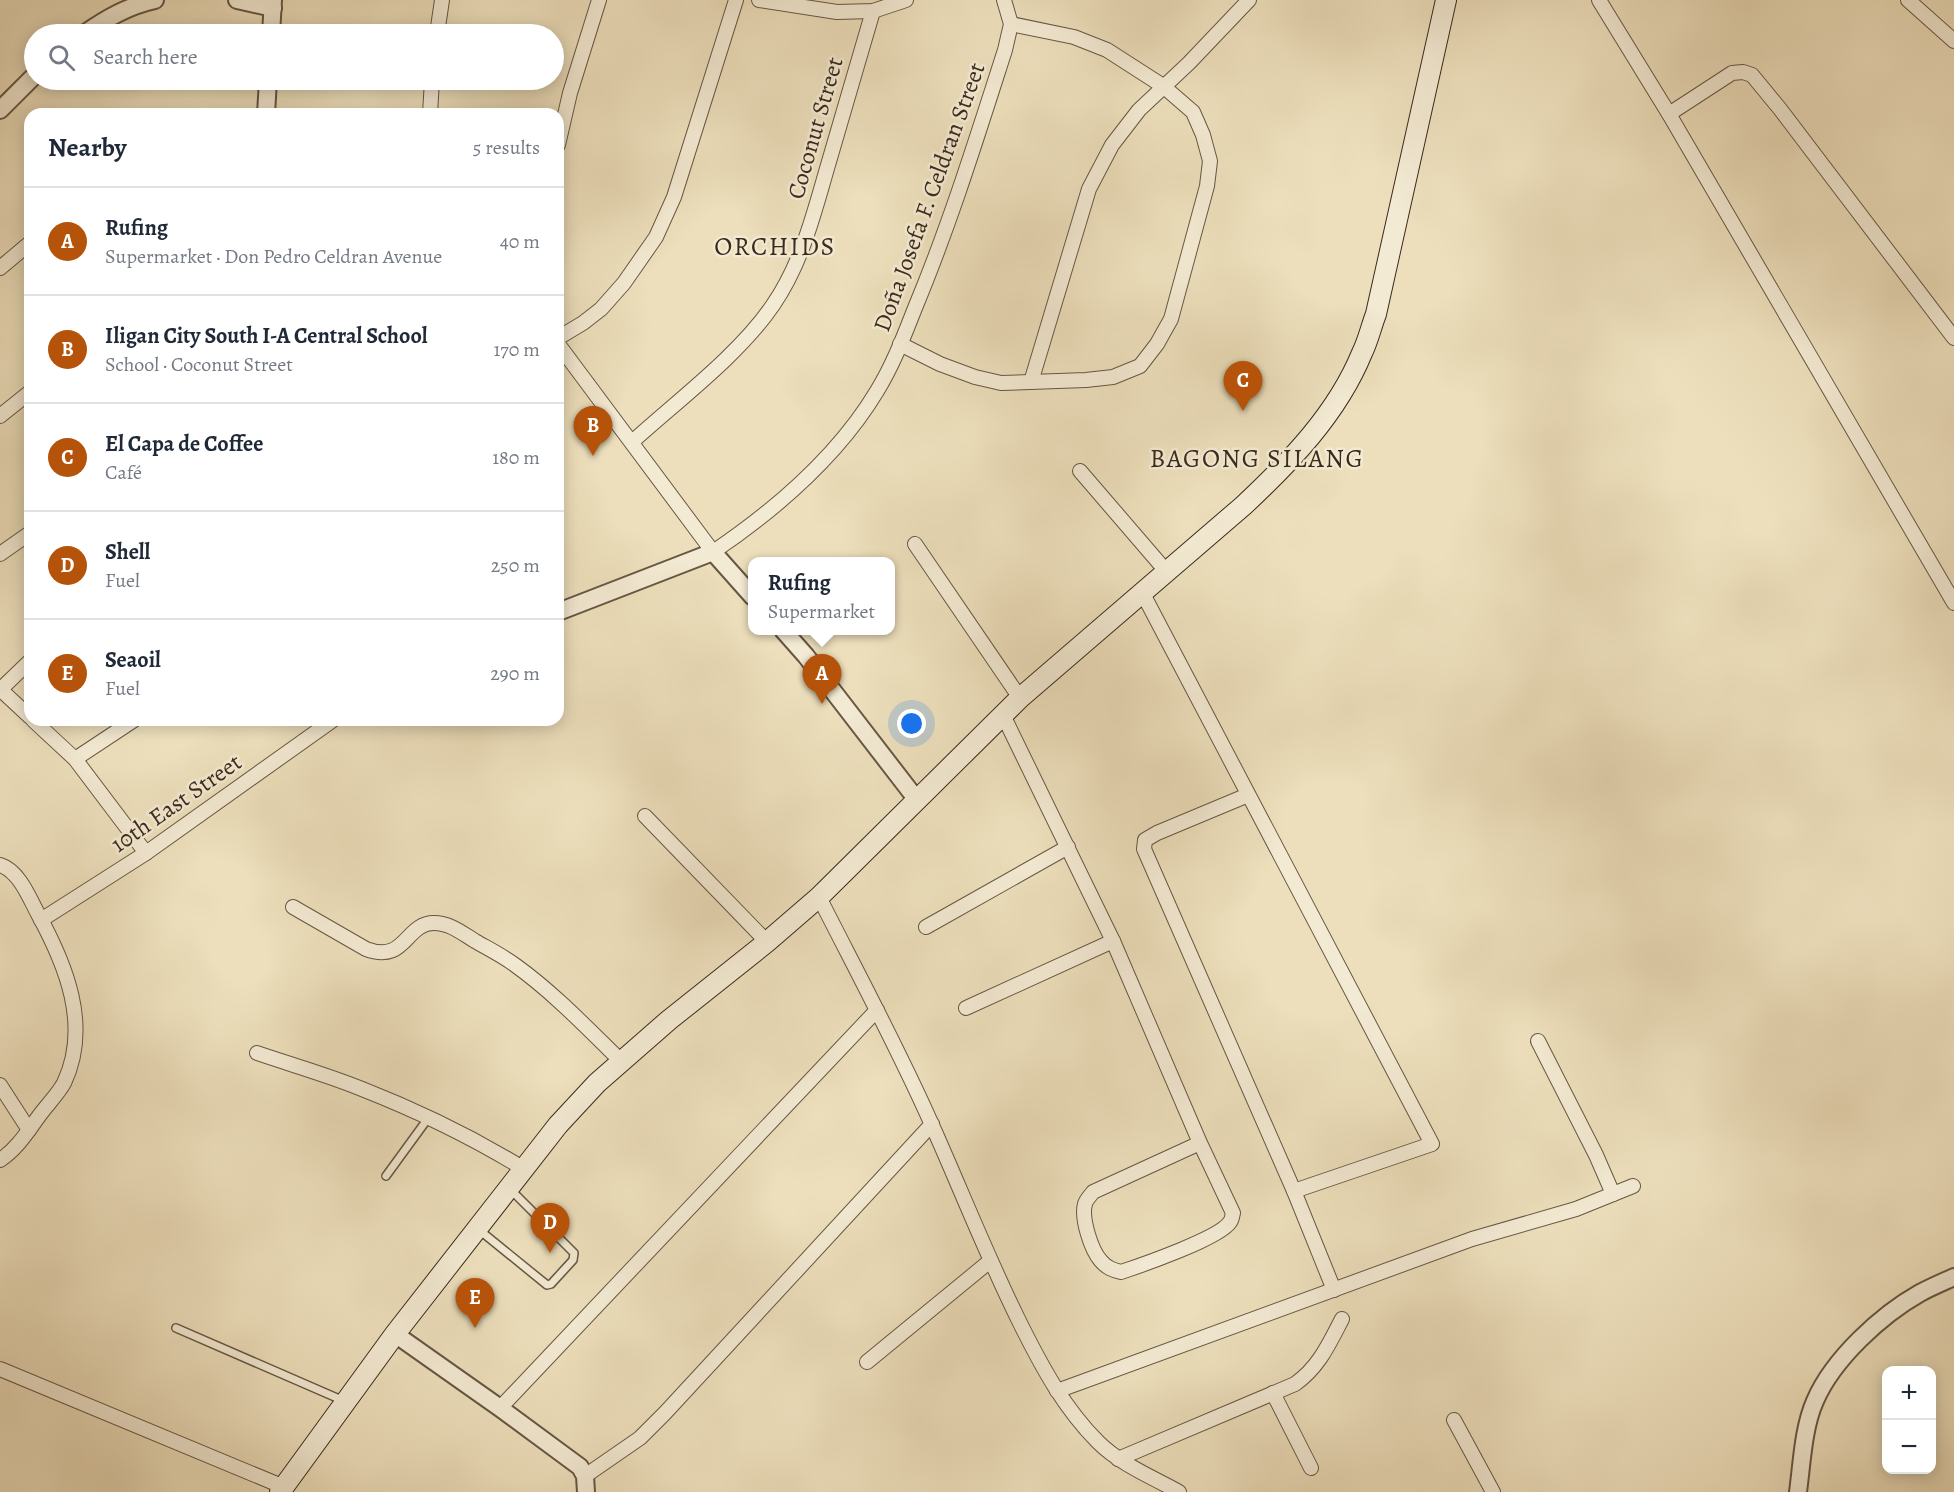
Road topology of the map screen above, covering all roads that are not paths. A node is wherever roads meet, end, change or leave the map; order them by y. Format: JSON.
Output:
{"nodes":[{"id":1,"x":155,"y":0,"type":"edge"},
{"id":2,"x":237,"y":0,"type":"edge"},
{"id":3,"x":442,"y":0,"type":"edge"},
{"id":4,"x":599,"y":0,"type":"edge"},
{"id":5,"x":736,"y":0,"type":"edge"},
{"id":6,"x":759,"y":0,"type":"edge"},
{"id":7,"x":906,"y":0,"type":"edge"},
{"id":8,"x":1004,"y":0,"type":"edge"},
{"id":9,"x":1249,"y":0,"type":"edge"},
{"id":10,"x":1446,"y":0,"type":"edge"},
{"id":11,"x":1599,"y":0,"type":"edge"},
{"id":12,"x":1908,"y":0,"type":"edge"},
{"id":13,"x":273,"y":4,"type":"edge"},
{"id":14,"x":873,"y":11,"type":"junction"},
{"id":15,"x":98,"y":24,"type":"edge"},
{"id":16,"x":272,"y":24,"type":"edge"},
{"id":17,"x":438,"y":24,"type":"edge"},
{"id":18,"x":1011,"y":24,"type":"junction"},
{"id":19,"x":1954,"y":41,"type":"edge"},
{"id":20,"x":24,"y":86,"type":"edge"},
{"id":21,"x":1163,"y":86,"type":"junction"},
{"id":22,"x":267,"y":90,"type":"edge"},
{"id":23,"x":431,"y":90,"type":"edge"},
{"id":24,"x":266,"y":108,"type":"edge"},
{"id":25,"x":430,"y":108,"type":"edge"},
{"id":26,"x":0,"y":110,"type":"edge"},
{"id":27,"x":1669,"y":114,"type":"junction"},
{"id":28,"x":564,"y":119,"type":"edge"},
{"id":29,"x":24,"y":248,"type":"edge"},
{"id":30,"x":0,"y":268,"type":"edge"},
{"id":31,"x":564,"y":334,"type":"edge"},
{"id":32,"x":1954,"y":338,"type":"edge"},
{"id":33,"x":900,"y":344,"type":"junction"},
{"id":34,"x":564,"y":352,"type":"edge"},
{"id":35,"x":1031,"y":382,"type":"junction"},
{"id":36,"x":24,"y":397,"type":"edge"},
{"id":37,"x":0,"y":416,"type":"edge"},
{"id":38,"x":632,"y":442,"type":"junction"},
{"id":39,"x":1080,"y":471,"type":"dead end"},
{"id":40,"x":24,"y":537,"type":"edge"},
{"id":41,"x":915,"y":544,"type":"dead end"},
{"id":42,"x":713,"y":552,"type":"junction"},
{"id":43,"x":0,"y":554,"type":"edge"},
{"id":44,"x":1166,"y":571,"type":"junction"},
{"id":45,"x":748,"y":591,"type":"edge"},
{"id":46,"x":1142,"y":592,"type":"junction"},
{"id":47,"x":1954,"y":601,"type":"edge"},
{"id":48,"x":564,"y":610,"type":"edge"},
{"id":49,"x":787,"y":635,"type":"edge"},
{"id":50,"x":24,"y":667,"type":"edge"},
{"id":51,"x":0,"y":689,"type":"edge"},
{"id":52,"x":1020,"y":698,"type":"junction"},
{"id":53,"x":24,"y":712,"type":"edge"},
{"id":54,"x":1003,"y":715,"type":"junction"},
{"id":55,"x":39,"y":726,"type":"edge"},
{"id":56,"x":125,"y":726,"type":"edge"},
{"id":57,"x":325,"y":726,"type":"edge"},
{"id":58,"x":75,"y":759,"type":"junction"},
{"id":59,"x":1248,"y":795,"type":"junction"},
{"id":60,"x":917,"y":800,"type":"junction"},
{"id":61,"x":645,"y":816,"type":"dead end"},
{"id":62,"x":1068,"y":847,"type":"junction"},
{"id":63,"x":146,"y":853,"type":"junction"},
{"id":64,"x":0,"y":865,"type":"edge"},
{"id":65,"x":819,"y":897,"type":"junction"},
{"id":66,"x":293,"y":907,"type":"dead end"},
{"id":67,"x":41,"y":920,"type":"junction"},
{"id":68,"x":927,"y":927,"type":"dead end"},
{"id":69,"x":1113,"y":940,"type":"junction"},
{"id":70,"x":767,"y":942,"type":"junction"},
{"id":71,"x":966,"y":1008,"type":"dead end"},
{"id":72,"x":877,"y":1010,"type":"junction"},
{"id":73,"x":1538,"y":1041,"type":"dead end"},
{"id":74,"x":257,"y":1053,"type":"dead end"},
{"id":75,"x":621,"y":1061,"type":"junction"},
{"id":76,"x":0,"y":1085,"type":"edge"},
{"id":77,"x":429,"y":1117,"type":"junction"},
{"id":78,"x":932,"y":1124,"type":"junction"},
{"id":79,"x":29,"y":1130,"type":"junction"},
{"id":80,"x":1200,"y":1143,"type":"junction"},
{"id":81,"x":0,"y":1160,"type":"edge"},
{"id":82,"x":524,"y":1168,"type":"junction"},
{"id":83,"x":386,"y":1176,"type":"dead end"},
{"id":84,"x":1633,"y":1185,"type":"dead end"},
{"id":85,"x":509,"y":1188,"type":"junction"},
{"id":86,"x":1294,"y":1191,"type":"junction"},
{"id":87,"x":1613,"y":1194,"type":"junction"},
{"id":88,"x":478,"y":1229,"type":"junction"},
{"id":89,"x":990,"y":1261,"type":"junction"},
{"id":90,"x":1954,"y":1277,"type":"edge"},
{"id":91,"x":1334,"y":1290,"type":"junction"},
{"id":92,"x":1342,"y":1318,"type":"dead end"},
{"id":93,"x":176,"y":1328,"type":"dead end"},
{"id":94,"x":395,"y":1334,"type":"junction"},
{"id":95,"x":867,"y":1362,"type":"dead end"},
{"id":96,"x":0,"y":1369,"type":"edge"},
{"id":97,"x":1057,"y":1391,"type":"junction"},
{"id":98,"x":1273,"y":1393,"type":"junction"},
{"id":99,"x":346,"y":1402,"type":"junction"},
{"id":100,"x":500,"y":1408,"type":"junction"},
{"id":101,"x":1454,"y":1420,"type":"dead end"},
{"id":102,"x":1118,"y":1459,"type":"junction"},
{"id":103,"x":1311,"y":1468,"type":"dead end"},
{"id":104,"x":586,"y":1484,"type":"edge"},
{"id":105,"x":282,"y":1489,"type":"edge"},
{"id":106,"x":1179,"y":1492,"type":"edge"},
{"id":107,"x":1493,"y":1492,"type":"edge"},
{"id":108,"x":1798,"y":1492,"type":"edge"}],
"edges":[{"from":1,"to":15,"type":"street"},
{"from":2,"to":13,"type":"street"},
{"from":3,"to":17,"type":"street"},
{"from":4,"to":28,"type":"street"},
{"from":5,"to":31,"type":"street"},
{"from":6,"to":14,"type":"street"},
{"from":7,"to":14,"type":"street"},
{"from":8,"to":18,"type":"street","name":"Doña Josefa F. Celdran Street"},
{"from":9,"to":21,"type":"street"},
{"from":10,"to":44,"type":"main road"},
{"from":11,"to":27,"type":"street"},
{"from":12,"to":19,"type":"street"},
{"from":13,"to":16,"type":"street"},
{"from":14,"to":38,"type":"street","name":"Coconut Street"},
{"from":18,"to":21,"type":"street"},
{"from":18,"to":33,"type":"street","name":"Doña Josefa F. Celdran Street"},
{"from":20,"to":26,"type":"street"},
{"from":21,"to":35,"type":"street"},
{"from":21,"to":35,"type":"street"},
{"from":22,"to":24,"type":"street"},
{"from":23,"to":25,"type":"street"},
{"from":27,"to":32,"type":"street"},
{"from":27,"to":47,"type":"street"},
{"from":29,"to":30,"type":"street"},
{"from":33,"to":35,"type":"street"},
{"from":33,"to":42,"type":"street","name":"Doña Josefa F. Celdran Street"},
{"from":34,"to":38,"type":"street"},
{"from":36,"to":37,"type":"street"},
{"from":38,"to":42,"type":"street"},
{"from":39,"to":44,"type":"street"},
{"from":40,"to":43,"type":"street"},
{"from":41,"to":52,"type":"street"},
{"from":42,"to":45,"type":"street"},
{"from":42,"to":48,"type":"street"},
{"from":44,"to":46,"type":"main road"},
{"from":46,"to":52,"type":"main road"},
{"from":46,"to":59,"type":"street"},
{"from":49,"to":60,"type":"street"},
{"from":50,"to":51,"type":"street"},
{"from":51,"to":53,"type":"street"},
{"from":52,"to":54,"type":"main road"},
{"from":54,"to":60,"type":"main road"},
{"from":54,"to":62,"type":"street"},
{"from":55,"to":58,"type":"street"},
{"from":56,"to":58,"type":"street"},
{"from":57,"to":63,"type":"street","name":"10th East Street"},
{"from":58,"to":63,"type":"street"},
{"from":59,"to":86,"type":"street"},
{"from":59,"to":86,"type":"street"},
{"from":60,"to":65,"type":"main road"},
{"from":61,"to":70,"type":"street"},
{"from":62,"to":68,"type":"street"},
{"from":62,"to":69,"type":"street"},
{"from":63,"to":67,"type":"street","name":"10th East Street"},
{"from":64,"to":67,"type":"street"},
{"from":65,"to":70,"type":"main road"},
{"from":65,"to":72,"type":"street"},
{"from":66,"to":75,"type":"street"},
{"from":67,"to":79,"type":"street"},
{"from":69,"to":71,"type":"street"},
{"from":69,"to":80,"type":"street"},
{"from":70,"to":75,"type":"main road"},
{"from":72,"to":78,"type":"street"},
{"from":72,"to":100,"type":"street"},
{"from":73,"to":87,"type":"street"},
{"from":74,"to":77,"type":"street"},
{"from":75,"to":82,"type":"main road"},
{"from":76,"to":79,"type":"street"},
{"from":77,"to":82,"type":"street"},
{"from":77,"to":83,"type":"lane"},
{"from":78,"to":89,"type":"street"},
{"from":78,"to":104,"type":"street"},
{"from":79,"to":81,"type":"street"},
{"from":80,"to":80,"type":"street"},
{"from":82,"to":85,"type":"main road"},
{"from":84,"to":87,"type":"street"},
{"from":85,"to":88,"type":"main road"},
{"from":85,"to":88,"type":"lane"},
{"from":86,"to":91,"type":"street"},
{"from":87,"to":91,"type":"street"},
{"from":88,"to":94,"type":"main road"},
{"from":89,"to":95,"type":"street"},
{"from":89,"to":97,"type":"street"},
{"from":90,"to":108,"type":"street"},
{"from":91,"to":97,"type":"street"},
{"from":92,"to":98,"type":"street"},
{"from":93,"to":99,"type":"lane"},
{"from":94,"to":99,"type":"main road"},
{"from":94,"to":100,"type":"street"},
{"from":96,"to":105,"type":"street"},
{"from":97,"to":102,"type":"street"},
{"from":98,"to":102,"type":"street"},
{"from":98,"to":103,"type":"street"},
{"from":99,"to":105,"type":"main road"},
{"from":100,"to":104,"type":"street"},
{"from":101,"to":107,"type":"street"},
{"from":102,"to":106,"type":"street"}]}
